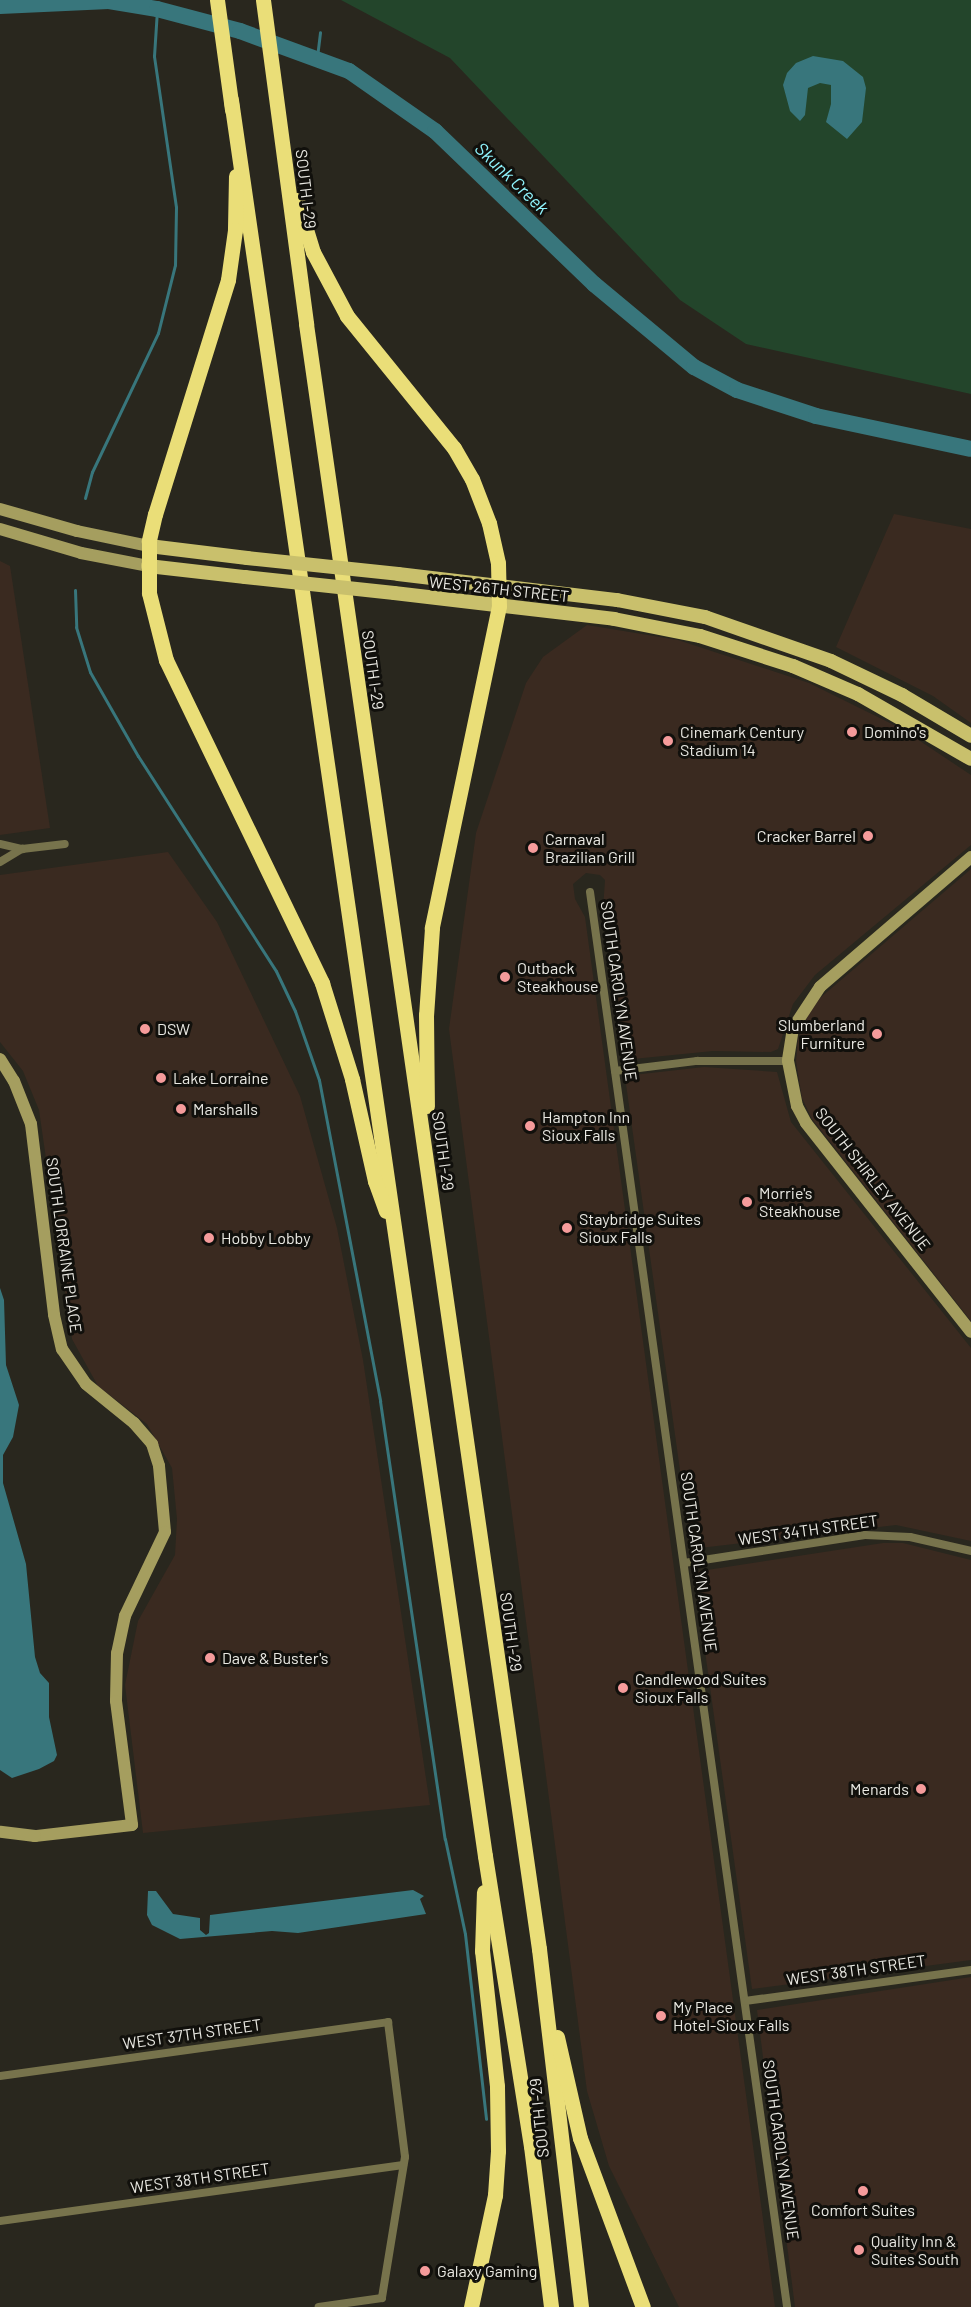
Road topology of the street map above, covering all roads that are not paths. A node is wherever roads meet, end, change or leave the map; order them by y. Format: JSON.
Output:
{"nodes":[{"id":1,"x":217,"y":0,"type":"edge"},
{"id":2,"x":263,"y":0,"type":"edge"},
{"id":3,"x":230,"y":93,"type":"junction"},
{"id":4,"x":278,"y":106,"type":"junction"},
{"id":5,"x":0,"y":509,"type":"edge"},
{"id":6,"x":0,"y":529,"type":"edge"},
{"id":7,"x":149,"y":546,"type":"junction"},
{"id":8,"x":148,"y":566,"type":"junction"},
{"id":9,"x":499,"y":586,"type":"junction"},
{"id":10,"x":499,"y":606,"type":"junction"},
{"id":11,"x":971,"y":736,"type":"edge"},
{"id":12,"x":971,"y":759,"type":"edge"},
{"id":13,"x":0,"y":844,"type":"edge"},
{"id":14,"x":65,"y":844,"type":"dead end"},
{"id":15,"x":22,"y":849,"type":"junction"},
{"id":16,"x":971,"y":857,"type":"edge"},
{"id":17,"x":0,"y":862,"type":"edge"},
{"id":18,"x":590,"y":892,"type":"dead end"},
{"id":19,"x":0,"y":1059,"type":"edge"},
{"id":20,"x":788,"y":1061,"type":"junction"},
{"id":21,"x":615,"y":1071,"type":"junction"},
{"id":22,"x":432,"y":1199,"type":"junction"},
{"id":23,"x":397,"y":1243,"type":"junction"},
{"id":24,"x":971,"y":1332,"type":"edge"},
{"id":25,"x":971,"y":1551,"type":"edge"},
{"id":26,"x":684,"y":1563,"type":"junction"},
{"id":27,"x":0,"y":1832,"type":"edge"},
{"id":28,"x":485,"y":1856,"type":"junction"},
{"id":29,"x":538,"y":1949,"type":"junction"},
{"id":30,"x":971,"y":1970,"type":"edge"},
{"id":31,"x":745,"y":2001,"type":"junction"},
{"id":32,"x":0,"y":2076,"type":"edge"},
{"id":33,"x":404,"y":2164,"type":"junction"},
{"id":34,"x":0,"y":2221,"type":"edge"},
{"id":35,"x":319,"y":2307,"type":"edge"},
{"id":36,"x":471,"y":2307,"type":"edge"},
{"id":37,"x":551,"y":2307,"type":"edge"},
{"id":38,"x":581,"y":2307,"type":"edge"},
{"id":39,"x":643,"y":2307,"type":"edge"},
{"id":40,"x":788,"y":2307,"type":"edge"}],
"edges":[{"from":1,"to":3,"type":"highway","name":"SOUTH I-29"},
{"from":2,"to":4,"type":"highway","name":"SOUTH I-29"},
{"from":3,"to":7,"type":"highway"},
{"from":3,"to":23,"type":"highway","name":"SOUTH I-29"},
{"from":4,"to":9,"type":"highway"},
{"from":4,"to":22,"type":"highway","name":"SOUTH I-29"},
{"from":5,"to":7,"type":"street","name":"WEST 26TH STREET"},
{"from":6,"to":8,"type":"street","name":"WEST 26TH STREET"},
{"from":7,"to":8,"type":"highway"},
{"from":7,"to":9,"type":"main road","name":"WEST 26TH STREET","bridge":true},
{"from":8,"to":10,"type":"main road","name":"WEST 26TH STREET","bridge":true},
{"from":8,"to":23,"type":"highway"},
{"from":9,"to":10,"type":"highway"},
{"from":9,"to":11,"type":"main road","name":"WEST 26TH STREET"},
{"from":10,"to":12,"type":"main road","name":"WEST 26TH STREET"},
{"from":10,"to":22,"type":"highway"},
{"from":13,"to":15,"type":"street"},
{"from":14,"to":15,"type":"street"},
{"from":15,"to":17,"type":"street"},
{"from":16,"to":20,"type":"street","name":"SOUTH SHIRLEY AVENUE"},
{"from":18,"to":21,"type":"street","name":"SOUTH CAROLYN AVENUE"},
{"from":19,"to":27,"type":"street","name":"SOUTH LORRAINE PLACE"},
{"from":20,"to":21,"type":"street"},
{"from":20,"to":24,"type":"street","name":"SOUTH SHIRLEY AVENUE"},
{"from":21,"to":26,"type":"street","name":"SOUTH CAROLYN AVENUE"},
{"from":22,"to":29,"type":"highway","name":"SOUTH I-29"},
{"from":23,"to":28,"type":"highway","name":"SOUTH I-29"},
{"from":25,"to":26,"type":"street","name":"WEST 34TH STREET"},
{"from":26,"to":31,"type":"street","name":"SOUTH CAROLYN AVENUE"},
{"from":28,"to":36,"type":"highway"},
{"from":28,"to":37,"type":"highway","name":"SOUTH I-29"},
{"from":29,"to":38,"type":"highway","name":"SOUTH I-29"},
{"from":29,"to":39,"type":"highway"},
{"from":30,"to":31,"type":"street","name":"WEST 38TH STREET"},
{"from":31,"to":40,"type":"street","name":"SOUTH CAROLYN AVENUE"},
{"from":32,"to":33,"type":"street","name":"WEST 37TH STREET"},
{"from":33,"to":34,"type":"street","name":"WEST 38TH STREET"},
{"from":33,"to":35,"type":"street"}]}
